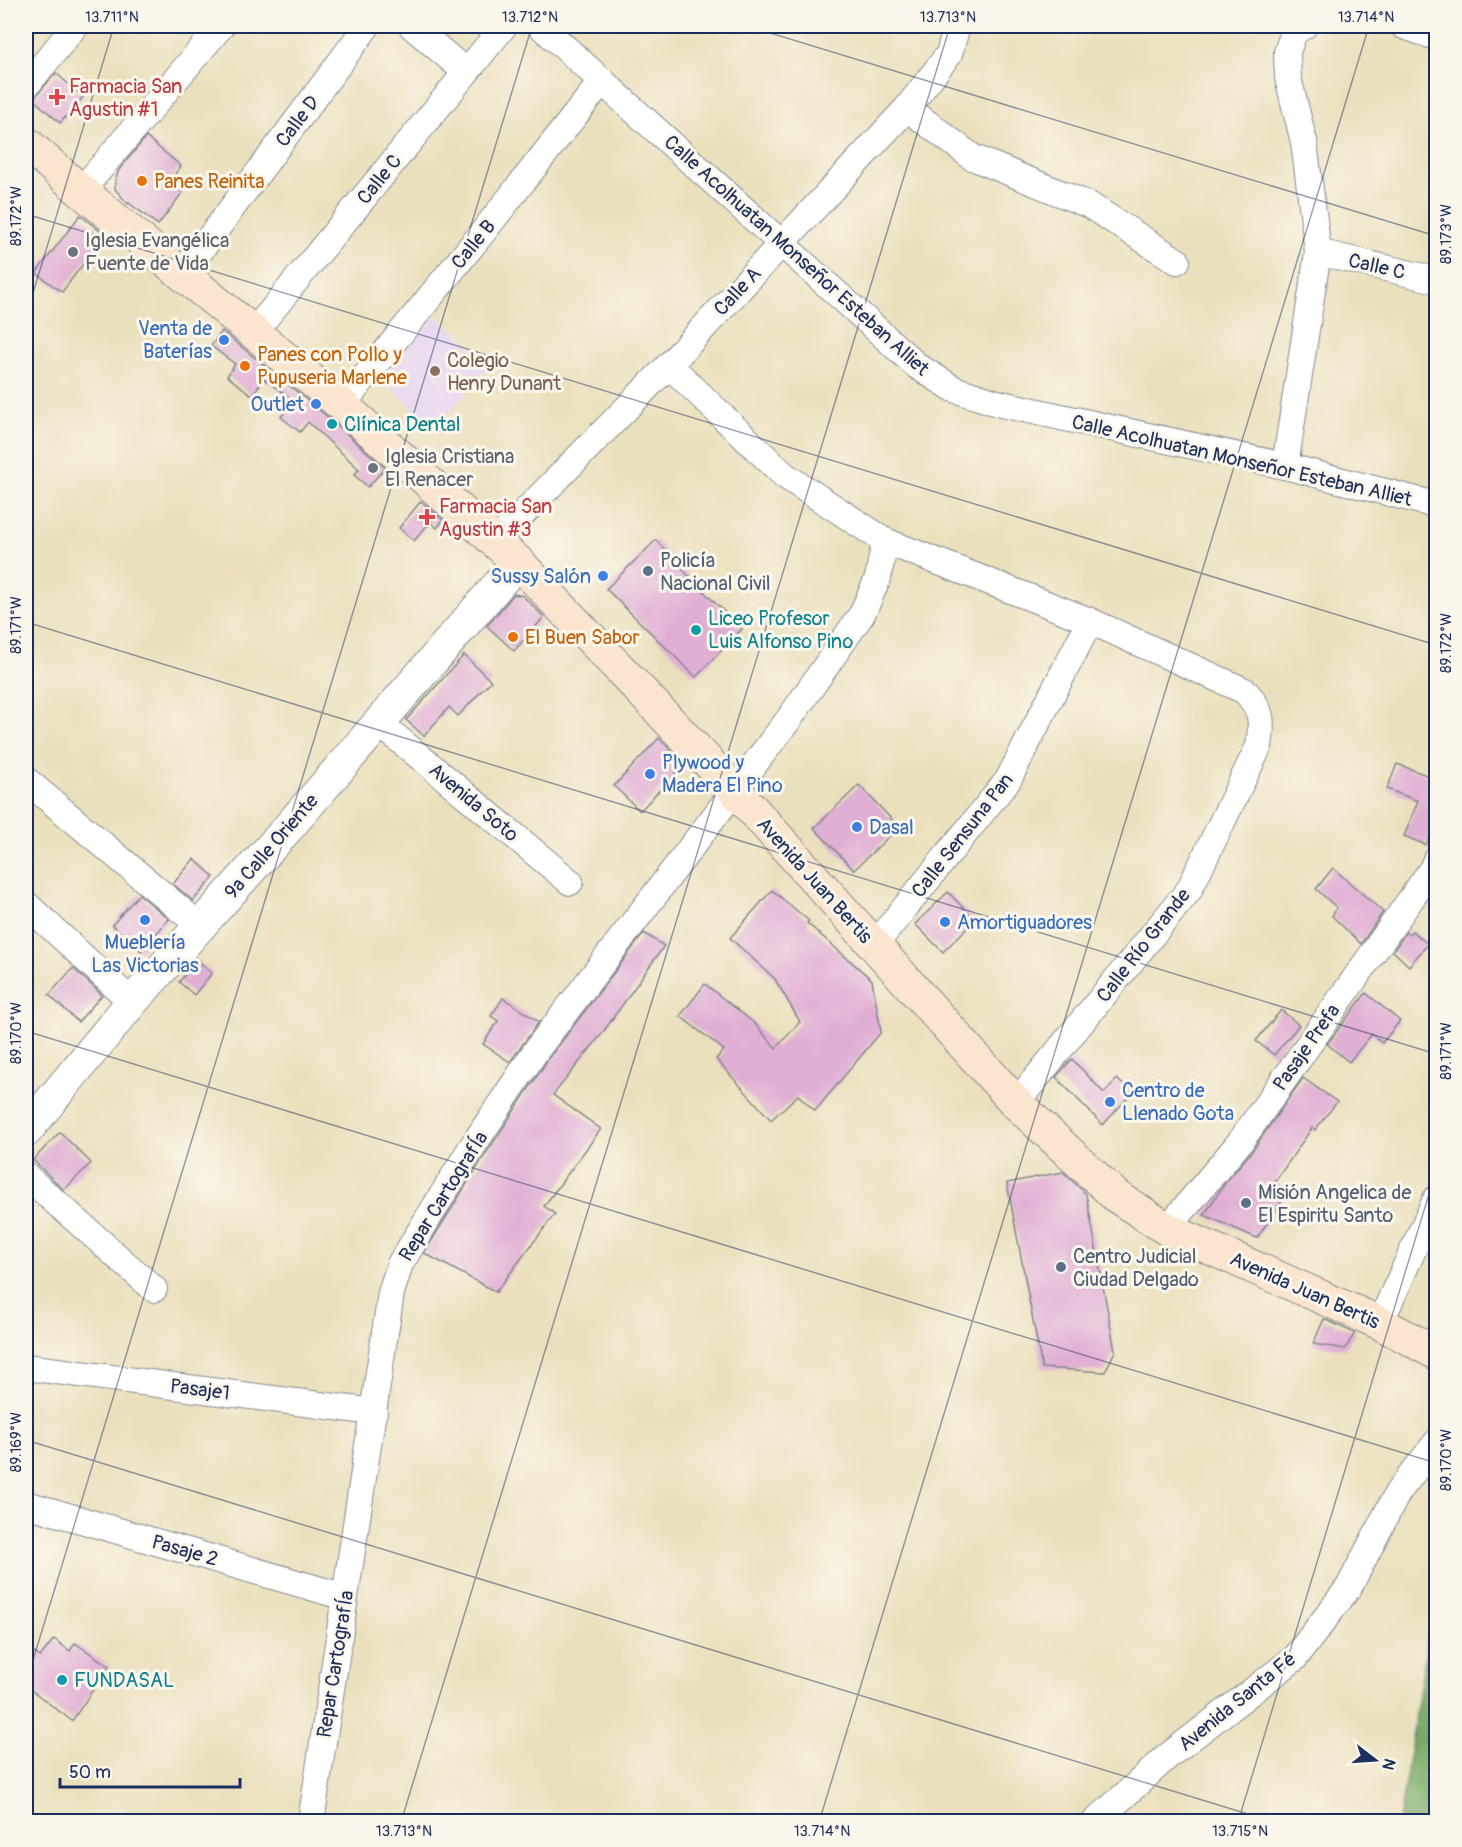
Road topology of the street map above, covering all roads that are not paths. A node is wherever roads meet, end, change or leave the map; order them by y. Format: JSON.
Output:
{"nodes":[{"id":1,"x":75,"y":26,"type":"edge"},
{"id":2,"x":220,"y":26,"type":"edge"},
{"id":3,"x":367,"y":26,"type":"edge"},
{"id":4,"x":412,"y":26,"type":"edge"},
{"id":5,"x":504,"y":26,"type":"edge"},
{"id":6,"x":541,"y":26,"type":"edge"},
{"id":7,"x":957,"y":26,"type":"edge"},
{"id":8,"x":1304,"y":26,"type":"edge"},
{"id":9,"x":1404,"y":26,"type":"edge"},
{"id":10,"x":1437,"y":37,"type":"edge"},
{"id":11,"x":466,"y":72,"type":"junction"},
{"id":12,"x":602,"y":81,"type":"junction"},
{"id":13,"x":26,"y":86,"type":"edge"},
{"id":14,"x":907,"y":108,"type":"junction"},
{"id":15,"x":26,"y":143,"type":"edge"},
{"id":16,"x":81,"y":191,"type":"junction"},
{"id":17,"x":782,"y":243,"type":"junction"},
{"id":18,"x":1318,"y":252,"type":"junction"},
{"id":19,"x":1177,"y":261,"type":"dead end"},
{"id":20,"x":183,"y":274,"type":"junction"},
{"id":21,"x":1437,"y":280,"type":"edge"},
{"id":22,"x":254,"y":332,"type":"junction"},
{"id":23,"x":669,"y":365,"type":"junction"},
{"id":24,"x":342,"y":405,"type":"junction"},
{"id":25,"x":1285,"y":466,"type":"junction"},
{"id":26,"x":1437,"y":505,"type":"edge"},
{"id":27,"x":885,"y":541,"type":"junction"},
{"id":28,"x":507,"y":552,"type":"junction"},
{"id":29,"x":1090,"y":621,"type":"junction"},
{"id":30,"x":378,"y":722,"type":"junction"},
{"id":31,"x":26,"y":780,"type":"edge"},
{"id":32,"x":734,"y":789,"type":"junction"},
{"id":33,"x":1437,"y":860,"type":"edge"},
{"id":34,"x":570,"y":882,"type":"dead end"},
{"id":35,"x":26,"y":904,"type":"edge"},
{"id":36,"x":200,"y":926,"type":"junction"},
{"id":37,"x":874,"y":946,"type":"junction"},
{"id":38,"x":132,"y":1002,"type":"junction"},
{"id":39,"x":1016,"y":1103,"type":"junction"},
{"id":40,"x":26,"y":1131,"type":"edge"},
{"id":41,"x":26,"y":1176,"type":"edge"},
{"id":42,"x":1437,"y":1199,"type":"edge"},
{"id":43,"x":1167,"y":1229,"type":"junction"},
{"id":44,"x":154,"y":1289,"type":"dead end"},
{"id":45,"x":1380,"y":1323,"type":"junction"},
{"id":46,"x":1437,"y":1353,"type":"edge"},
{"id":47,"x":26,"y":1367,"type":"edge"},
{"id":48,"x":374,"y":1412,"type":"junction"},
{"id":49,"x":1437,"y":1443,"type":"edge"},
{"id":50,"x":26,"y":1504,"type":"edge"},
{"id":51,"x":345,"y":1597,"type":"junction"},
{"id":52,"x":311,"y":1821,"type":"edge"},
{"id":53,"x":1095,"y":1821,"type":"edge"}],
"edges":[{"from":1,"to":13,"type":"street"},
{"from":2,"to":16,"type":"street"},
{"from":3,"to":20,"type":"street","name":"Calle D"},
{"from":4,"to":11,"type":"street"},
{"from":5,"to":11,"type":"street","name":"Calle C"},
{"from":6,"to":12,"type":"street","name":"Calle Acolhuatan Monseñor Esteban Alliet"},
{"from":7,"to":14,"type":"street","name":"Calle A"},
{"from":8,"to":18,"type":"street"},
{"from":9,"to":10,"type":"street"},
{"from":11,"to":22,"type":"street","name":"Calle C"},
{"from":12,"to":17,"type":"street","name":"Calle Acolhuatan Monseñor Esteban Alliet"},
{"from":12,"to":24,"type":"street","name":"Calle B"},
{"from":14,"to":17,"type":"street","name":"Calle A"},
{"from":14,"to":19,"type":"street"},
{"from":15,"to":16,"type":"main road","name":"Avenida Juan Bertis"},
{"from":16,"to":20,"type":"main road","name":"Avenida Juan Bertis"},
{"from":17,"to":23,"type":"street","name":"Calle A"},
{"from":17,"to":25,"type":"street","name":"Calle Acolhuatan Monseñor Esteban Alliet"},
{"from":18,"to":21,"type":"street","name":"Calle C"},
{"from":18,"to":25,"type":"street"},
{"from":20,"to":22,"type":"main road","name":"Avenida Juan Bertis"},
{"from":22,"to":24,"type":"main road","name":"Avenida Juan Bertis"},
{"from":23,"to":27,"type":"street"},
{"from":23,"to":28,"type":"street","name":"Calle A"},
{"from":24,"to":28,"type":"main road","name":"Avenida Juan Bertis"},
{"from":25,"to":26,"type":"street","name":"Calle Acolhuatan Monseñor Esteban Alliet"},
{"from":27,"to":29,"type":"street"},
{"from":27,"to":32,"type":"street","name":"Repar CartografÍa"},
{"from":28,"to":30,"type":"street","name":"9a Calle Oriente"},
{"from":28,"to":32,"type":"main road","name":"Avenida Juan Bertis"},
{"from":29,"to":37,"type":"street","name":"Calle Sensuna Pan"},
{"from":29,"to":39,"type":"street","name":"Calle Río Grande"},
{"from":30,"to":34,"type":"street","name":"Avenida Soto"},
{"from":30,"to":36,"type":"street","name":"9a Calle Oriente"},
{"from":31,"to":36,"type":"street"},
{"from":32,"to":37,"type":"main road","name":"Avenida Juan Bertis"},
{"from":32,"to":48,"type":"street","name":"Repar CartografÍa"},
{"from":33,"to":43,"type":"street","name":"Pasaje Prefa"},
{"from":35,"to":38,"type":"street"},
{"from":36,"to":38,"type":"street","name":"9a Calle Oriente"},
{"from":37,"to":39,"type":"main road","name":"Avenida Juan Bertis"},
{"from":38,"to":40,"type":"street","name":"9a Calle Oriente"},
{"from":39,"to":43,"type":"main road","name":"Avenida Juan Bertis"},
{"from":41,"to":44,"type":"street"},
{"from":42,"to":45,"type":"street"},
{"from":43,"to":45,"type":"main road","name":"Avenida Juan Bertis"},
{"from":45,"to":46,"type":"main road","name":"Avenida Juan Bertis"},
{"from":47,"to":48,"type":"street","name":"Pasaje1"},
{"from":48,"to":51,"type":"street","name":"Repar CartografÍa"},
{"from":49,"to":53,"type":"street","name":"Avenida Santa Fé"},
{"from":50,"to":51,"type":"street","name":"Pasaje 2"},
{"from":51,"to":52,"type":"street","name":"Repar CartografÍa"}]}
